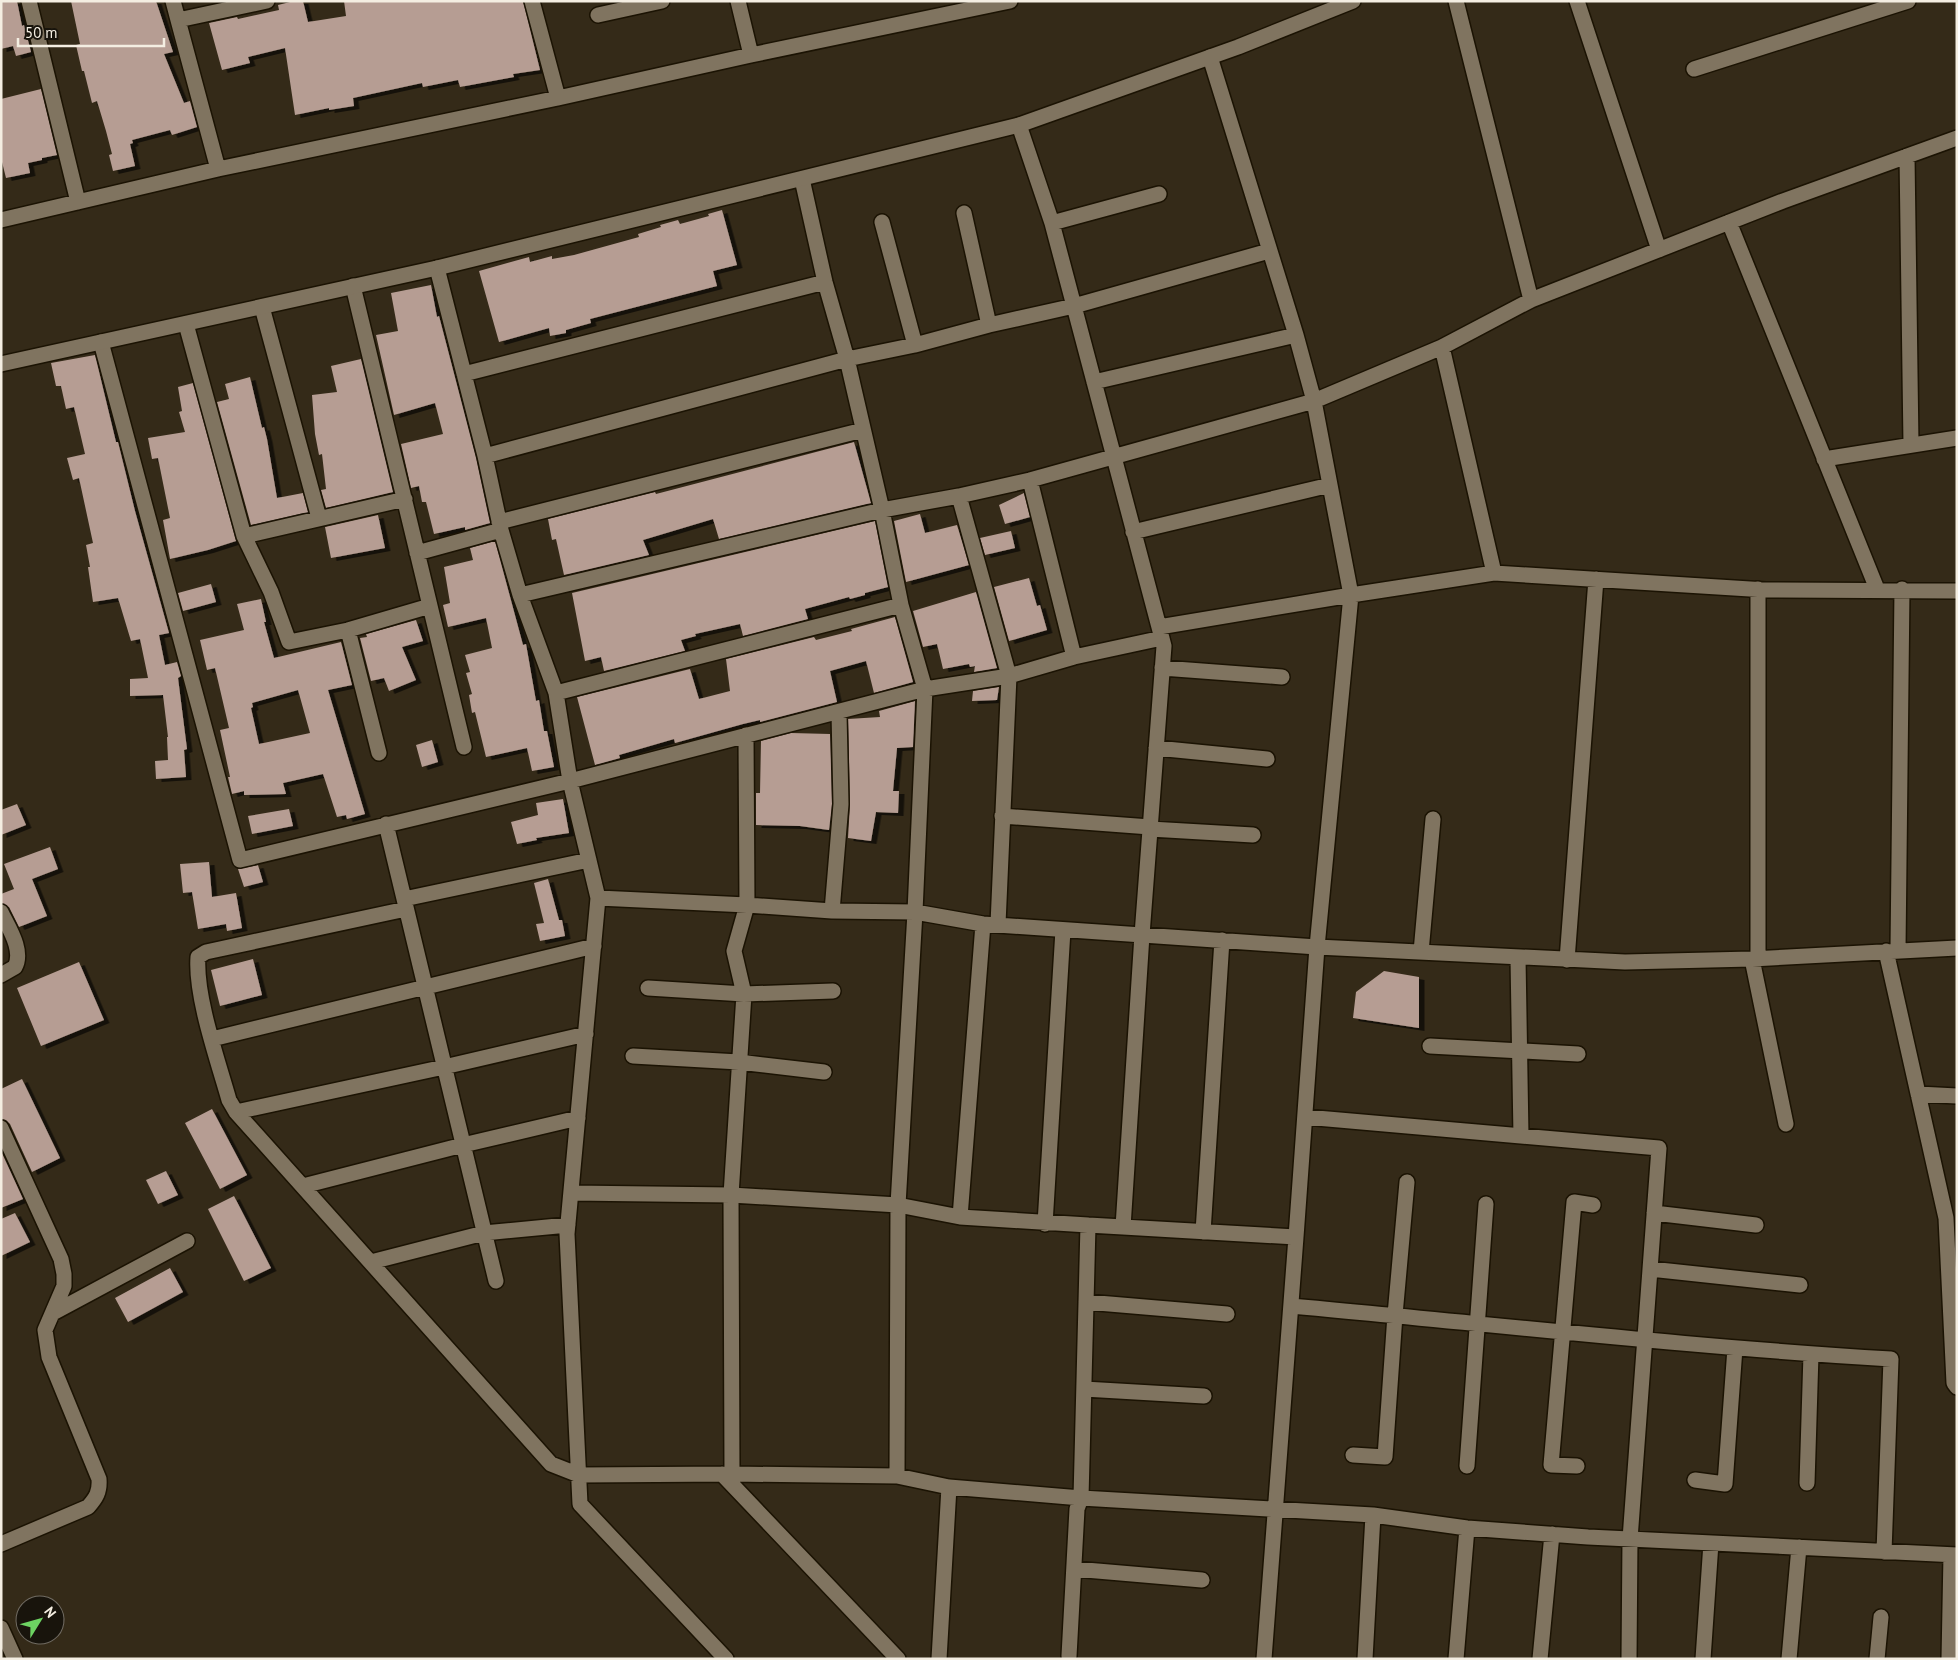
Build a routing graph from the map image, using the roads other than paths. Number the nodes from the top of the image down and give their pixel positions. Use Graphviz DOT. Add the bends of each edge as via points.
graph roads {
  1 [pos="29,1"];
  2 [pos="173,1"];
  3 [pos="267,1"];
  4 [pos="532,1"];
  5 [pos="662,1"];
  6 [pos="738,1"];
  7 [pos="1353,1"];
  8 [pos="1456,1"];
  9 [pos="1577,1"];
  10 [pos="1908,1"];
  11 [pos="1001,3"];
  12 [pos="598,15"];
  13 [pos="178,20"];
  14 [pos="751,54"];
  15 [pos="1210,57"];
  16 [pos="1694,69"];
  17 [pos="558,98"];
  18 [pos="1020,125"];
  19 [pos="1957,138"];
  20 [pos="1907,156"];
  21 [pos="218,169"];
  22 [pos="802,179"];
  23 [pos="1159,194"];
  24 [pos="78,202"];
  25 [pos="964,213"];
  26 [pos="1,220"];
  27 [pos="882,222"];
  28 [pos="1729,222"];
  29 [pos="1052,223"];
  30 [pos="1658,250"];
  31 [pos="1269,251"];
  32 [pos="437,268"];
  33 [pos="825,282"];
  34 [pos="353,286"];
  35 [pos="1531,300"];
  36 [pos="1074,306"];
  37 [pos="262,307"];
  38 [pos="186,324"];
  39 [pos="989,325"];
  40 [pos="1296,335"];
  41 [pos="102,342"];
  42 [pos="915,345"];
  43 [pos="1442,347"];
  44 [pos="847,359"];
  45 [pos="1,364"];
  46 [pos="464,374"];
  47 [pos="1094,382"];
  48 [pos="1314,401"];
  49 [pos="862,430"];
  50 [pos="1957,438"];
  51 [pos="1911,445"];
  52 [pos="485,456"];
  53 [pos="1113,458"];
  54 [pos="1824,459"];
  55 [pos="1030,480"];
  56 [pos="1330,486"];
  57 [pos="959,496"];
  58 [pos="405,499"];
  59 [pos="882,510"];
  60 [pos="319,518"];
  61 [pos="500,526"];
  62 [pos="1134,532"];
  63 [pos="244,536"];
  64 [pos="416,552"];
  65 [pos="1494,573"];
  66 [pos="1596,579"];
  67 [pos="1877,589"];
  68 [pos="1902,589"];
  69 [pos="1758,590"];
  70 [pos="1957,590"];
  71 [pos="520,595"];
  72 [pos="1351,595"];
  73 [pos="901,605"];
  74 [pos="430,606"];
  75 [pos="348,630"];
  76 [pos="1161,633"];
  77 [pos="1074,658"];
  78 [pos="1162,668"];
  79 [pos="1009,676"];
  80 [pos="1282,677"];
  81 [pos="925,689"];
  82 [pos="556,693"];
  83 [pos="839,713"];
  84 [pos="746,736"];
  85 [pos="464,747"];
  86 [pos="1156,748"];
  87 [pos="379,753"];
  88 [pos="1267,759"];
  89 [pos="570,781"];
  90 [pos="1002,816"];
  91 [pos="1433,819"];
  92 [pos="386,824"];
  93 [pos="1150,828"];
  94 [pos="1253,835"];
  95 [pos="589,860"];
  96 [pos="598,898"];
  97 [pos="405,904"];
  98 [pos="747,905"];
  99 [pos="832,911"];
  100 [pos="1,912"];
  101 [pos="915,912"];
  102 [pos="990,924"];
  103 [pos="1063,930"];
  104 [pos="1142,935"];
  105 [pos="1222,940"];
  106 [pos="594,946"];
  107 [pos="1317,947"];
  108 [pos="1957,948"];
  109 [pos="1892,951"];
  110 [pos="1422,952"];
  111 [pos="1518,958"];
  112 [pos="1755,958"];
  113 [pos="1566,960"];
  114 [pos="1,975"];
  115 [pos="426,987"];
  116 [pos="648,988"];
  117 [pos="833,991"];
  118 [pos="744,994"];
  119 [pos="586,1034"];
  120 [pos="212,1039"];
  121 [pos="1430,1046"];
  122 [pos="1520,1052"];
  123 [pos="1578,1054"];
  124 [pos="633,1056"];
  125 [pos="739,1062"];
  126 [pos="444,1067"];
  127 [pos="824,1072"];
  128 [pos="1918,1094"];
  129 [pos="1957,1096"];
  130 [pos="236,1112"];
  131 [pos="1305,1117"];
  132 [pos="578,1118"];
  133 [pos="1786,1124"];
  134 [pos="1,1128"];
  135 [pos="1521,1136"];
  136 [pos="463,1145"];
  137 [pos="1407,1182"];
  138 [pos="303,1186"];
  139 [pos="571,1193"];
  140 [pos="731,1195"];
  141 [pos="1486,1204"];
  142 [pos="898,1205"];
  143 [pos="1593,1205"];
  144 [pos="1654,1213"];
  145 [pos="960,1217"];
  146 [pos="1045,1224"];
  147 [pos="568,1225"];
  148 [pos="1088,1225"];
  149 [pos="1756,1225"];
  150 [pos="1123,1227"];
  151 [pos="1203,1232"];
  152 [pos="484,1233"];
  153 [pos="1296,1237"];
  154 [pos="186,1241"];
  155 [pos="371,1262"];
  156 [pos="1650,1269"];
  157 [pos="496,1281"];
  158 [pos="1800,1285"];
  159 [pos="1086,1302"];
  160 [pos="1291,1306"];
  161 [pos="52,1313"];
  162 [pos="1227,1314"];
  163 [pos="1395,1315"];
  164 [pos="1478,1324"];
  165 [pos="1563,1332"];
  166 [pos="1645,1340"];
  167 [pos="1734,1348"];
  168 [pos="1811,1354"];
  169 [pos="1957,1387"];
  170 [pos="1084,1389"];
  171 [pos="1204,1396"];
  172 [pos="1353,1455"];
  173 [pos="1467,1466"];
  174 [pos="1577,1466"];
  175 [pos="727,1474"];
  176 [pos="579,1475"];
  177 [pos="897,1476"];
  178 [pos="1695,1480"];
  179 [pos="1807,1483"];
  180 [pos="949,1487"];
  181 [pos="1080,1498"];
  182 [pos="1276,1510"];
  183 [pos="1372,1515"];
  184 [pos="1467,1528"];
  185 [pos="1552,1534"];
  186 [pos="1630,1539"];
  187 [pos="1711,1543"];
  188 [pos="1,1544"];
  189 [pos="1799,1547"];
  190 [pos="1884,1552"];
  191 [pos="1954,1555"];
  192 [pos="1074,1569"];
  193 [pos="1202,1580"];
  194 [pos="1881,1617"];
  195 [pos="1,1628"];
  196 [pos="1069,1656"];
  197 [pos="15,1659"];
  198 [pos="726,1659"];
  199 [pos="898,1659"];
  200 [pos="939,1659"];
  201 [pos="1264,1659"];
  202 [pos="1365,1659"];
  203 [pos="1456,1659"];
  204 [pos="1540,1659"];
  205 [pos="1629,1659"];
  206 [pos="1703,1659"];
  207 [pos="1790,1659"];
  208 [pos="1877,1659"];
  209 [pos="1949,1659"];
  1 -- 24 [label="street"];
  2 -- 13 [label="street"];
  3 -- 13 [label="street"];
  4 -- 17 [label="street"];
  5 -- 12 [label="street"];
  6 -- 14 [label="street"];
  7 -- 15 [label="street"];
  8 -- 35 [label="street"];
  9 -- 30 [label="street"];
  10 -- 16 [label="street"];
  11 -- 14 [label="street"];
  13 -- 21 [label="street"];
  14 -- 17 [label="street"];
  15 -- 18 [label="street"];
  15 -- 31 [label="street"];
  17 -- 21 [label="street"];
  18 -- 22 [label="street"];
  18 -- 29 [label="street"];
  19 -- 20 [label="street"];
  20 -- 28 [label="street"];
  20 -- 51 [label="street"];
  21 -- 24 [label="street"];
  22 -- 32 [label="street"];
  22 -- 33 [label="street"];
  23 -- 29 [label="street"];
  24 -- 26 [label="street"];
  25 -- 39 [label="street"];
  27 -- 42 [label="street"];
  28 -- 30 [label="street"];
  28 -- 54 [label="street"];
  29 -- 36 [label="street"];
  30 -- 35 [label="street"];
  31 -- 36 [label="street"];
  31 -- 40 [label="street"];
  32 -- 34 [label="street"];
  32 -- 46 [label="street"];
  33 -- 44 [label="street"];
  33 -- 46 [label="street"];
  34 -- 37 [label="street"];
  34 -- 58 [label="street"];
  35 -- 43 [label="street"];
  36 -- 39 [label="street"];
  36 -- 47 [label="street"];
  37 -- 38 [label="street"];
  37 -- 60 [label="street"];
  38 -- 41 [label="street"];
  38 -- 63 [label="street"];
  39 -- 42 [label="street"];
  40 -- 47 [label="street"];
  40 -- 48 [label="street"];
  41 -- 45 [label="street"];
  41 -- 92 [label="street" via="240,860"];
  42 -- 44 [label="street"];
  43 -- 48 [label="street"];
  43 -- 65 [label="street"];
  44 -- 49 [label="street"];
  44 -- 52 [label="street"];
  46 -- 52 [label="street"];
  47 -- 53 [label="street"];
  48 -- 53 [label="street"];
  48 -- 56 [label="street"];
  49 -- 59 [label="street"];
  49 -- 61 [label="street"];
  50 -- 51 [label="street"];
  51 -- 54 [label="street"];
  52 -- 61 [label="street"];
  53 -- 55 [label="street"];
  53 -- 62 [label="street"];
  54 -- 67 [label="street"];
  55 -- 57 [label="street"];
  55 -- 77 [label="street"];
  56 -- 62 [label="street"];
  56 -- 72 [label="street"];
  57 -- 59 [label="street"];
  57 -- 79 [label="street"];
  58 -- 60 [label="street"];
  58 -- 64 [label="street"];
  59 -- 71 [label="street"];
  59 -- 73 [label="street"];
  60 -- 63 [label="street"];
  61 -- 64 [label="street"];
  61 -- 71 [label="street"];
  62 -- 76 [label="street"];
  63 -- 75 [label="street" via="271,592 288,642"];
  64 -- 74 [label="street"];
  65 -- 66 [label="street"];
  65 -- 72 [label="street"];
  66 -- 69 [label="street"];
  66 -- 113 [label="street"];
  67 -- 68 [label="street"];
  67 -- 69 [label="street"];
  68 -- 70 [label="street"];
  68 -- 109 [label="street"];
  69 -- 112 [label="street"];
  71 -- 82 [label="street"];
  72 -- 76 [label="street"];
  72 -- 107 [label="street"];
  73 -- 81 [label="street"];
  73 -- 82 [label="street"];
  74 -- 75 [label="street"];
  74 -- 85 [label="street"];
  75 -- 87 [label="street"];
  76 -- 77 [label="street"];
  76 -- 78 [label="street" via="1164,646"];
  77 -- 79 [label="street"];
  78 -- 80 [label="street"];
  78 -- 86 [label="street"];
  79 -- 81 [label="street"];
  79 -- 90 [label="street"];
  81 -- 83 [label="street"];
  81 -- 101 [label="street"];
  82 -- 89 [label="street"];
  83 -- 84 [label="street"];
  83 -- 99 [label="street" via="841,804"];
  84 -- 89 [label="street"];
  84 -- 98 [label="street"];
  86 -- 88 [label="street"];
  86 -- 93 [label="street"];
  89 -- 92 [label="street"];
  89 -- 95 [label="street"];
  90 -- 93 [label="street"];
  90 -- 102 [label="street"];
  91 -- 110 [label="street"];
  92 -- 97 [label="street"];
  93 -- 94 [label="street"];
  93 -- 104 [label="street"];
  95 -- 96 [label="street"];
  95 -- 97 [label="street"];
  96 -- 98 [label="street"];
  96 -- 106 [label="street"];
  97 -- 115 [label="street"];
  97 -- 120 [label="street" via="206,952 198,957 197,969"];
  98 -- 99 [label="street"];
  98 -- 118 [label="street" via="734,951"];
  99 -- 101 [label="street"];
  100 -- 114 [label="street" via="18,957 15,967"];
  101 -- 102 [label="street"];
  101 -- 142 [label="street"];
  102 -- 103 [label="street"];
  102 -- 145 [label="street"];
  103 -- 104 [label="street"];
  103 -- 146 [label="street"];
  104 -- 105 [label="street"];
  104 -- 150 [label="street"];
  105 -- 107 [label="street"];
  105 -- 151 [label="street"];
  106 -- 115 [label="street"];
  106 -- 119 [label="street"];
  107 -- 110 [label="street"];
  107 -- 131 [label="street"];
  108 -- 109 [label="street"];
  109 -- 112 [label="street"];
  109 -- 128 [label="street"];
  110 -- 111 [label="street"];
  111 -- 113 [label="street"];
  111 -- 122 [label="street"];
  112 -- 113 [label="street" via="1625,962"];
  112 -- 133 [label="street"];
  115 -- 120 [label="street"];
  115 -- 126 [label="street"];
  116 -- 118 [label="street"];
  117 -- 118 [label="street"];
  118 -- 125 [label="street"];
  119 -- 126 [label="street"];
  119 -- 132 [label="street"];
  120 -- 130 [label="street" via="229,1100"];
  121 -- 122 [label="street"];
  122 -- 123 [label="street"];
  122 -- 135 [label="street"];
  124 -- 125 [label="street"];
  125 -- 127 [label="street"];
  125 -- 140 [label="street"];
  126 -- 130 [label="street"];
  126 -- 136 [label="street"];
  128 -- 129 [label="street"];
  128 -- 169 [label="street" via="1946,1218 1954,1383"];
  130 -- 138 [label="street"];
  131 -- 135 [label="street"];
  131 -- 153 [label="street"];
  132 -- 136 [label="street"];
  132 -- 139 [label="street"];
  134 -- 161 [label="street" via="60,1259 64,1286"];
  135 -- 144 [label="street" via="1659,1148"];
  136 -- 138 [label="street"];
  136 -- 152 [label="street"];
  137 -- 163 [label="street"];
  138 -- 155 [label="street"];
  139 -- 140 [label="street"];
  139 -- 147 [label="street"];
  140 -- 142 [label="street"];
  140 -- 175 [label="street"];
  141 -- 164 [label="street"];
  142 -- 145 [label="street"];
  142 -- 177 [label="street"];
  143 -- 165 [label="street" via="1574,1202"];
  144 -- 149 [label="street"];
  144 -- 156 [label="street"];
  145 -- 146 [label="street"];
  146 -- 148 [label="street"];
  147 -- 152 [label="street"];
  147 -- 176 [label="street"];
  148 -- 150 [label="street"];
  148 -- 159 [label="street"];
  150 -- 151 [label="street"];
  151 -- 153 [label="street"];
  152 -- 155 [label="street"];
  152 -- 157 [label="street"];
  153 -- 160 [label="street"];
  154 -- 161 [label="street"];
  155 -- 176 [label="street" via="551,1464"];
  156 -- 158 [label="street"];
  156 -- 166 [label="street"];
  159 -- 162 [label="street"];
  159 -- 170 [label="street"];
  160 -- 163 [label="street"];
  160 -- 182 [label="street"];
  161 -- 188 [label="street" via="46,1330 49,1358 100,1488 97,1497 82,1510"];
  163 -- 164 [label="street"];
  163 -- 172 [label="street" via="1386,1457"];
  164 -- 165 [label="street"];
  164 -- 173 [label="street"];
  165 -- 166 [label="street"];
  165 -- 174 [label="street" via="1551,1465"];
  166 -- 167 [label="street"];
  166 -- 186 [label="street"];
  167 -- 168 [label="street"];
  167 -- 178 [label="street" via="1725,1484"];
  168 -- 179 [label="street"];
  168 -- 190 [label="street" via="1891,1359"];
  170 -- 171 [label="street"];
  170 -- 181 [label="street"];
  175 -- 176 [label="street"];
  175 -- 177 [label="street"];
  175 -- 199 [label="street"];
  176 -- 198 [label="street" via="580,1504"];
  177 -- 180 [label="street"];
  180 -- 181 [label="street"];
  180 -- 200 [label="street"];
  181 -- 182 [label="street"];
  181 -- 192 [label="street"];
  182 -- 183 [label="street"];
  182 -- 201 [label="street"];
  183 -- 184 [label="street"];
  183 -- 202 [label="street"];
  184 -- 185 [label="street"];
  184 -- 203 [label="street"];
  185 -- 186 [label="street"];
  185 -- 204 [label="street"];
  186 -- 187 [label="street"];
  186 -- 205 [label="street"];
  187 -- 189 [label="street"];
  187 -- 206 [label="street"];
  189 -- 190 [label="street"];
  189 -- 207 [label="street"];
  190 -- 191 [label="street"];
  191 -- 209 [label="street"];
  192 -- 193 [label="street"];
  192 -- 196 [label="street"];
  194 -- 208 [label="street"];
  195 -- 197 [label="street"];
}
